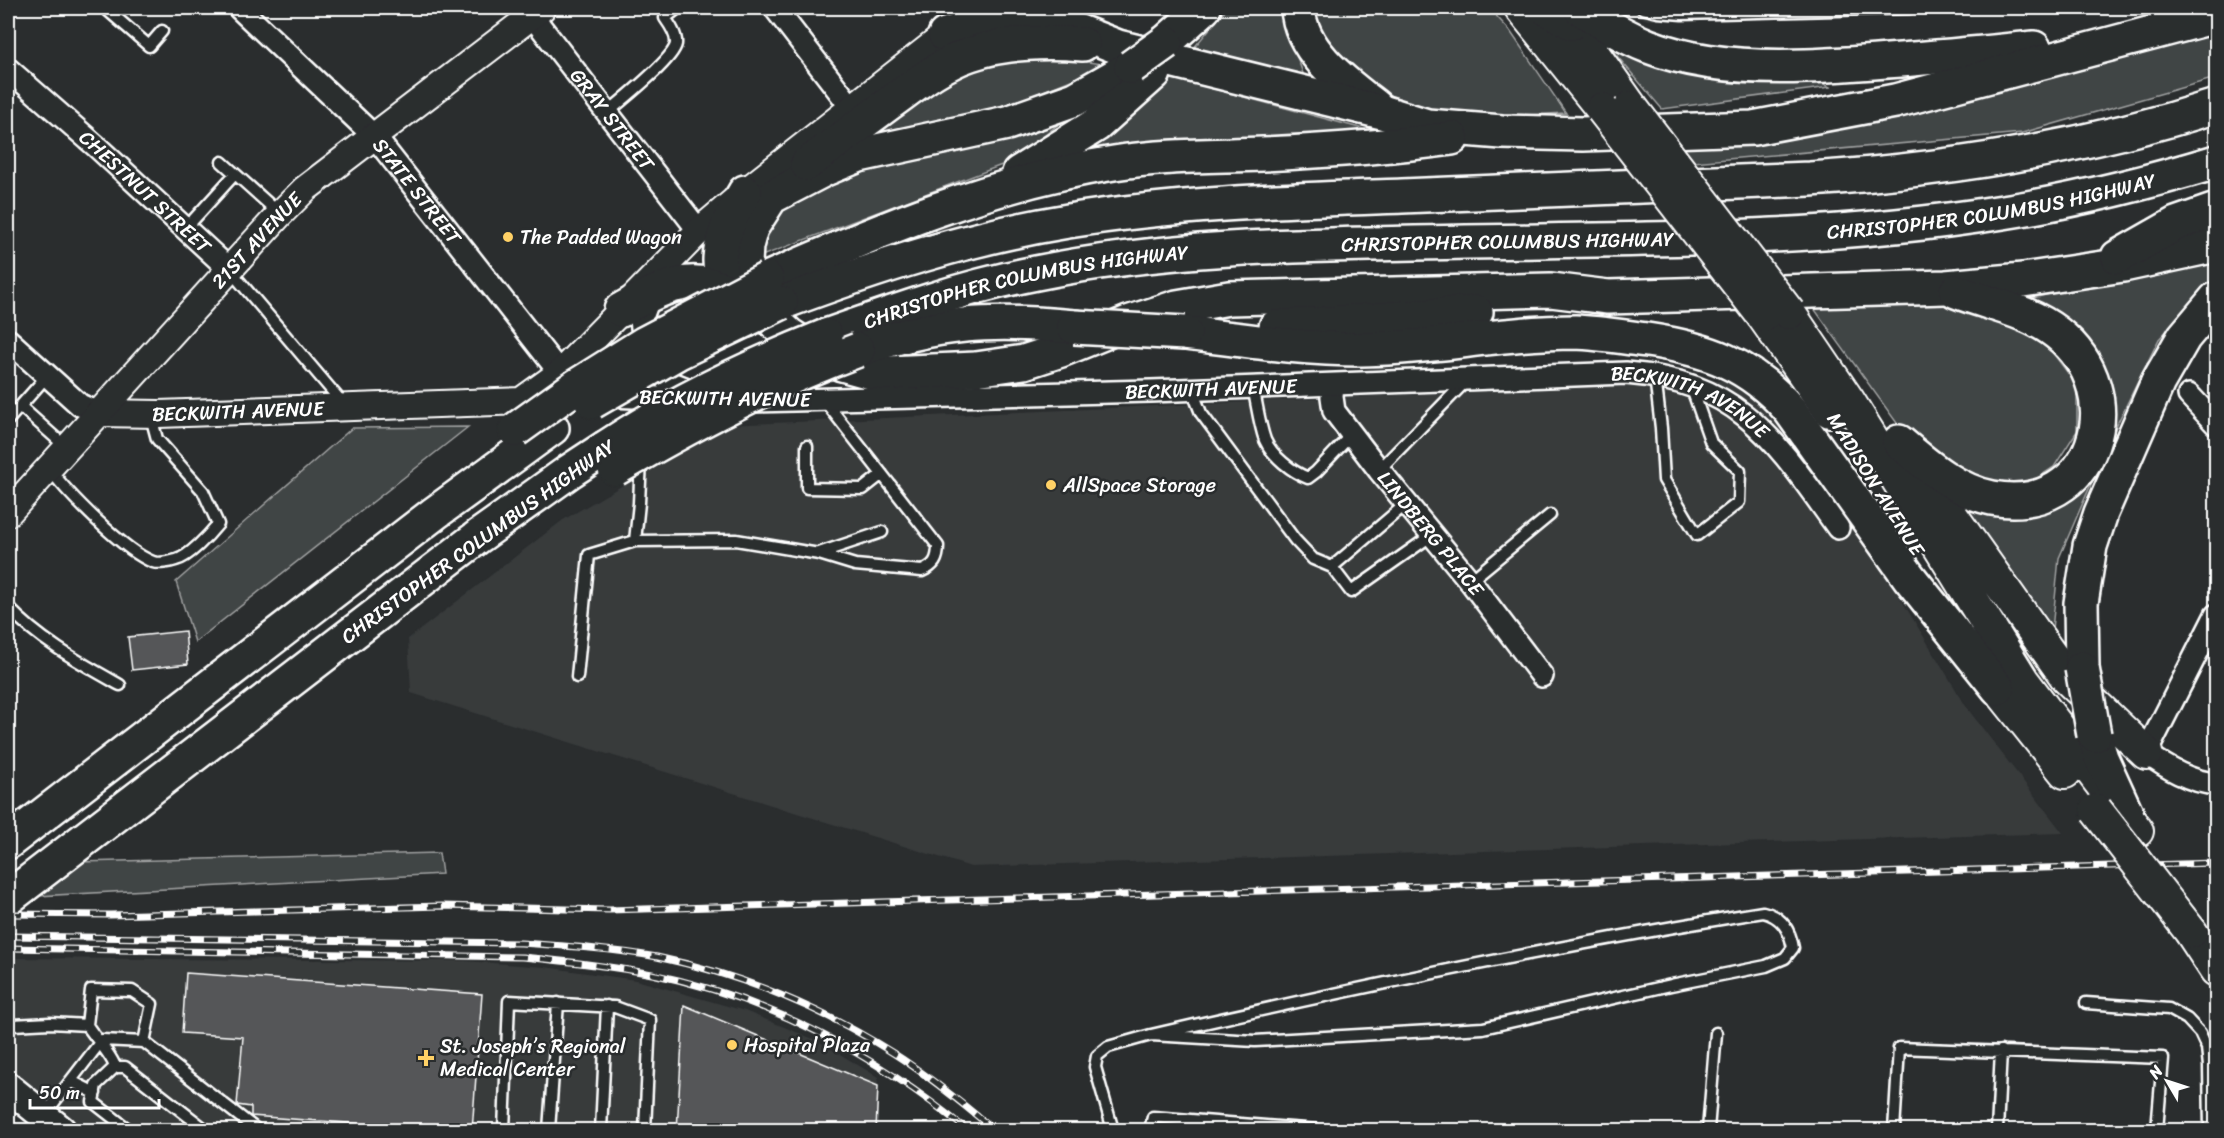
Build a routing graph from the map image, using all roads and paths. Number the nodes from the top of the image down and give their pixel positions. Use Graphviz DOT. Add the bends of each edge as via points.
graph roads {
  1 [pos="106,8"];
  2 [pos="239,8"];
  3 [pos="678,8"];
  4 [pos="775,8"];
  5 [pos="981,8"];
  6 [pos="1039,8"];
  7 [pos="1204,8"];
  8 [pos="1210,8"];
  9 [pos="1298,8"];
  10 [pos="1521,8"];
  11 [pos="1642,8"];
  12 [pos="1909,8"];
  13 [pos="533,10"];
  14 [pos="1565,11"];
  15 [pos="2217,16"];
  16 [pos="1067,27"];
  17 [pos="162,30"];
  18 [pos="945,35"];
  19 [pos="2132,39"];
  20 [pos="1172,44"];
  21 [pos="1134,62"];
  22 [pos="8,69"];
  23 [pos="2217,106"];
  24 [pos="852,108"];
  25 [pos="1617,108"];
  26 [pos="1382,112"];
  27 [pos="607,113"];
  28 [pos="1502,132"];
  29 [pos="375,137"];
  30 [pos="222,162"];
  31 [pos="2217,162"];
  32 [pos="235,174"];
  33 [pos="758,194"];
  34 [pos="970,197"];
  35 [pos="2217,210"];
  36 [pos="280,214"];
  37 [pos="185,229"];
  38 [pos="699,231"];
  39 [pos="2217,245"];
  40 [pos="229,269"];
  41 [pos="2095,269"];
  42 [pos="1946,287"];
  43 [pos="727,291"];
  44 [pos="774,291"];
  45 [pos="651,293"];
  46 [pos="1608,297"];
  47 [pos="2211,307"];
  48 [pos="621,310"];
  49 [pos="1776,314"];
  50 [pos="1185,333"];
  51 [pos="8,340"];
  52 [pos="561,373"];
  53 [pos="889,373"];
  54 [pos="47,376"];
  55 [pos="1655,376"];
  56 [pos="1468,379"];
  57 [pos="1333,385"];
  58 [pos="1691,385"];
  59 [pos="1253,387"];
  60 [pos="1192,390"];
  61 [pos="574,394"];
  62 [pos="2189,395"];
  63 [pos="655,397"];
  64 [pos="824,399"];
  65 [pos="715,400"];
  66 [pos="20,406"];
  67 [pos="345,406"];
  68 [pos="98,413"];
  69 [pos="150,413"];
  70 [pos="518,415"];
  71 [pos="8,420"];
  72 [pos="2217,424"];
  73 [pos="1352,434"];
  74 [pos="1899,442"];
  75 [pos="807,446"];
  76 [pos="67,448"];
  77 [pos="610,458"];
  78 [pos="49,467"];
  79 [pos="1379,470"];
  80 [pos="882,474"];
  81 [pos="14,502"];
  82 [pos="1406,504"];
  83 [pos="435,513"];
  84 [pos="1550,515"];
  85 [pos="1838,528"];
  86 [pos="882,532"];
  87 [pos="1432,535"];
  88 [pos="635,541"];
  89 [pos="819,554"];
  90 [pos="1332,567"];
  91 [pos="1470,580"];
  92 [pos="8,607"];
  93 [pos="2217,615"];
  94 [pos="1542,676"];
  95 [pos="577,677"];
  96 [pos="120,685"];
  97 [pos="1998,688"];
  98 [pos="2146,753"];
  99 [pos="2217,783"];
  100 [pos="2120,819"];
  101 [pos="8,842"];
  102 [pos="8,898"];
  103 [pos="2207,930"];
  104 [pos="2217,970"];
  105 [pos="2086,1003"];
  106 [pos="558,1004"];
  107 [pos="608,1006"];
  108 [pos="14,1025"];
  109 [pos="87,1025"];
  110 [pos="1716,1033"];
  111 [pos="1151,1035"];
  112 [pos="144,1042"];
  113 [pos="99,1044"];
  114 [pos="2001,1051"];
  115 [pos="120,1067"];
  116 [pos="71,1081"];
  117 [pos="8,1087"];
  118 [pos="95,1093"];
  119 [pos="52,1123"];
  120 [pos="129,1131"];
  121 [pos="206,1131"];
  122 [pos="256,1131"];
  123 [pos="504,1131"];
  124 [pos="549,1131"];
  125 [pos="601,1131"];
  126 [pos="645,1131"];
  127 [pos="1113,1131"];
  128 [pos="1150,1131"];
  129 [pos="1318,1131"];
  130 [pos="1708,1131"];
  131 [pos="1894,1131"];
  132 [pos="1996,1131"];
  133 [pos="2157,1131"];
  134 [pos="2210,1131"];
  1 -- 17 [label="lane" via="149,46"];
  2 -- 29 [label="street, STATE STREET"];
  3 -- 27 [label="lane" via="665,18 676,45 650,76"];
  4 -- 24 [label="street"];
  5 -- 18 [label="street"];
  6 -- 16 [label="highway"];
  7 -- 20 [label="highway"];
  8 -- 20 [label="highway"];
  9 -- 26 [label="highway" via="1303,29 1318,54"];
  10 -- 25 [label="main road, MADISON AVENUE"];
  11 -- 12 [label="lane" via="1682,14"];
  13 -- 27 [label="street, GRAY STREET"];
  13 -- 29 [label="street, 21ST AVENUE"];
  14 -- 19 [label="highway" via="1650,47 1750,66 1838,66"];
  14 -- 25 [label="main road, MADISON AVENUE"];
  15 -- 19 [label="highway"];
  16 -- 18 [label="highway" via="1002,18"];
  16 -- 21 [label="highway"];
  18 -- 24 [label="street"];
  19 -- 28 [label="highway" via="1895,101 1753,128 1583,134"];
  20 -- 21 [label="highway, bridge"];
  21 -- 26 [label="highway"];
  21 -- 33 [label="highway" via="1075,99 1007,123 860,155"];
  21 -- 33 [label="highway" via="1075,43 1025,44 988,49 961,58 932,73 803,167"];
  21 -- 34 [label="highway" via="1096,125 1045,158"];
  22 -- 37 [label="street, CHESTNUT STREET"];
  23 -- 44 [label="highway" via="2068,145 1874,175 1284,201 1114,214 947,247"];
  24 -- 33 [label="street"];
  25 -- 49 [label="main road, MADISON AVENUE, bridge"];
  26 -- 28 [label="highway" via="1427,126"];
  27 -- 38 [label="street, GRAY STREET"];
  28 -- 34 [label="highway" via="1391,146 1116,162"];
  29 -- 36 [label="street, 21ST AVENUE" via="305,189"];
  29 -- 52 [label="street, STATE STREET"];
  30 -- 32 [label="lane"];
  31 -- 77 [label="highway, CHRISTOPHER COLUMBUS HIGHWAY, bridge" via="2065,201 1880,227 1661,238 1275,247 1172,254 1038,272 918,303 752,367 657,415"];
  32 -- 36 [label="lane"];
  32 -- 37 [label="lane"];
  33 -- 38 [label="street"];
  33 -- 43 [label="highway" via="735,209 721,245 719,270"];
  33 -- 53 [label="highway" via="745,262 747,278 764,312 789,335 827,358 855,368"];
  34 -- 44 [label="highway" via="870,234"];
  35 -- 41 [label="highway" via="2176,224"];
  36 -- 40 [label="street, 21ST AVENUE"];
  37 -- 40 [label="street, CHESTNUT STREET"];
  38 -- 48 [label="street"];
  39 -- 41 [label="highway"];
  40 -- 67 [label="lane, CHESTNUT STREET"];
  40 -- 68 [label="street, 21ST AVENUE"];
  41 -- 42 [label="highway"];
  42 -- 46 [label="highway"];
  42 -- 74 [label="highway" via="2030,317 2058,333 2086,368 2097,398 2094,441 2081,465 2061,486 2036,498 2008,500 1971,492 1933,470"];
  43 -- 45 [label="highway" via="693,282"];
  43 -- 53 [label="highway" via="740,313 772,345 796,362 816,372 849,377"];
  44 -- 70 [label="highway, bridge" via="645,343 578,385"];
  44 -- 83 [label="highway, bridge" via="552,428"];
  45 -- 48 [label="highway"];
  45 -- 65 [label="street" via="641,320 646,357 668,381"];
  46 -- 50 [label="highway" via="1553,306"];
  46 -- 53 [label="highway" via="1551,290 1229,298 1177,307 1024,362 976,369"];
  47 -- 100 [label="highway, bridge" via="2180,343 2158,382 2090,546 2081,603 2082,668 2094,735"];
  48 -- 52 [label="street"];
  49 -- 74 [label="main road"];
  49 -- 97 [label="main road, MADISON AVENUE"];
  49 -- 100 [label="main road, MADISON AVENUE" via="1848,400 2023,681"];
  50 -- 77 [label="highway, bridge" via="1011,321 952,325 899,336 774,384"];
  50 -- 97 [label="highway" via="1363,349 1576,332 1673,344 1734,363 1753,374 1790,410 1908,576"];
  51 -- 54 [label="street"];
  52 -- 61 [label="street, STATE STREET"];
  52 -- 70 [label="street"];
  54 -- 66 [label="lane"];
  54 -- 68 [label="street" via="80,405"];
  55 -- 56 [label="street, BECKWITH AVENUE"];
  55 -- 58 [label="street, BECKWITH AVENUE"];
  55 -- 58 [label="lane" via="1664,480 1697,535 1739,502 1740,471 1711,443"];
  56 -- 57 [label="street, BECKWITH AVENUE"];
  56 -- 79 [label="lane"];
  57 -- 59 [label="street, BECKWITH AVENUE"];
  57 -- 73 [label="street, LINDBERG PLACE" via="1334,411"];
  58 -- 85 [label="street, BECKWITH AVENUE" via="1735,407 1768,434"];
  59 -- 60 [label="street, BECKWITH AVENUE"];
  59 -- 73 [label="lane" via="1266,442 1297,474 1308,478"];
  60 -- 64 [label="street, BECKWITH AVENUE"];
  60 -- 90 [label="lane" via="1201,413 1295,540 1313,559"];
  61 -- 63 [label="street, BECKWITH AVENUE"];
  61 -- 70 [label="street, BECKWITH AVENUE"];
  62 -- 72 [label="street"];
  63 -- 65 [label="street, BECKWITH AVENUE"];
  63 -- 88 [label="lane" via="640,461"];
  64 -- 65 [label="street, BECKWITH AVENUE"];
  64 -- 80 [label="lane"];
  66 -- 71 [label="lane"];
  66 -- 76 [label="lane"];
  67 -- 69 [label="street, BECKWITH AVENUE"];
  67 -- 70 [label="street, BECKWITH AVENUE"];
  68 -- 69 [label="street, BECKWITH AVENUE"];
  68 -- 76 [label="street, 21ST AVENUE"];
  69 -- 78 [label="lane" via="157,439 203,490 218,524 206,539 178,560 154,562 118,540 59,483"];
  70 -- 83 [label="highway"];
  73 -- 79 [label="street, LINDBERG PLACE"];
  74 -- 98 [label="main road" via="2067,678"];
  75 -- 80 [label="lane" via="807,488 863,489"];
  76 -- 78 [label="street, 21ST AVENUE"];
  77 -- 102 [label="highway, CHRISTOPHER COLUMBUS HIGHWAY" via="507,516"];
  78 -- 81 [label="street, 21ST AVENUE"];
  79 -- 82 [label="street, LINDBERG PLACE"];
  80 -- 89 [label="lane" via="938,546 938,558 931,567 922,571 855,565"];
  82 -- 87 [label="street, LINDBERG PLACE"];
  82 -- 90 [label="lane"];
  83 -- 101 [label="highway"];
  84 -- 91 [label="lane"];
  86 -- 89 [label="lane"];
  87 -- 90 [label="lane" via="1351,592"];
  87 -- 91 [label="street, LINDBERG PLACE"];
  88 -- 89 [label="lane" via="736,540"];
  88 -- 95 [label="lane" via="589,555"];
  91 -- 94 [label="street, LINDBERG PLACE"];
  92 -- 96 [label="lane" via="23,624 62,653"];
  93 -- 98 [label="street"];
  97 -- 100 [label="main road, MADISON AVENUE"];
  98 -- 99 [label="street" via="2186,777"];
  100 -- 103 [label="main road, MADISON AVENUE"];
  100 -- 103 [label="main road, MADISON AVENUE, bridge"];
  103 -- 104 [label="main road, MADISON AVENUE"];
  105 -- 134 [label="lane" via="2169,1009 2187,1019 2207,1048"];
  106 -- 107 [label="lane"];
  106 -- 123 [label="lane" via="509,1001"];
  106 -- 124 [label="lane"];
  107 -- 125 [label="lane"];
  107 -- 126 [label="lane" via="650,1020"];
  108 -- 109 [label="lane"];
  109 -- 112 [label="lane" via="91,990 132,991 152,1004"];
  109 -- 113 [label="lane"];
  110 -- 130 [label="lane"];
  111 -- 111 [label="lane" via="1495,961 1763,912 1773,914 1786,926 1793,948 1785,958 1766,966 1483,1028 1255,1041"];
  111 -- 127 [label="lane" via="1108,1047 1097,1056 1095,1067"];
  112 -- 113 [label="lane" via="102,1040"];
  112 -- 122 [label="lane"];
  113 -- 115 [label="lane"];
  113 -- 116 [label="lane"];
  114 -- 131 [label="lane" via="1899,1048"];
  114 -- 132 [label="lane"];
  114 -- 133 [label="lane" via="2163,1058"];
  115 -- 118 [label="lane" via="96,1085"];
  115 -- 121 [label="lane"];
  116 -- 118 [label="lane"];
  116 -- 119 [label="lane"];
  117 -- 119 [label="main road"];
  118 -- 120 [label="lane" via="93,1102"];
  128 -- 129 [label="lane" via="1153,1118"];
}
